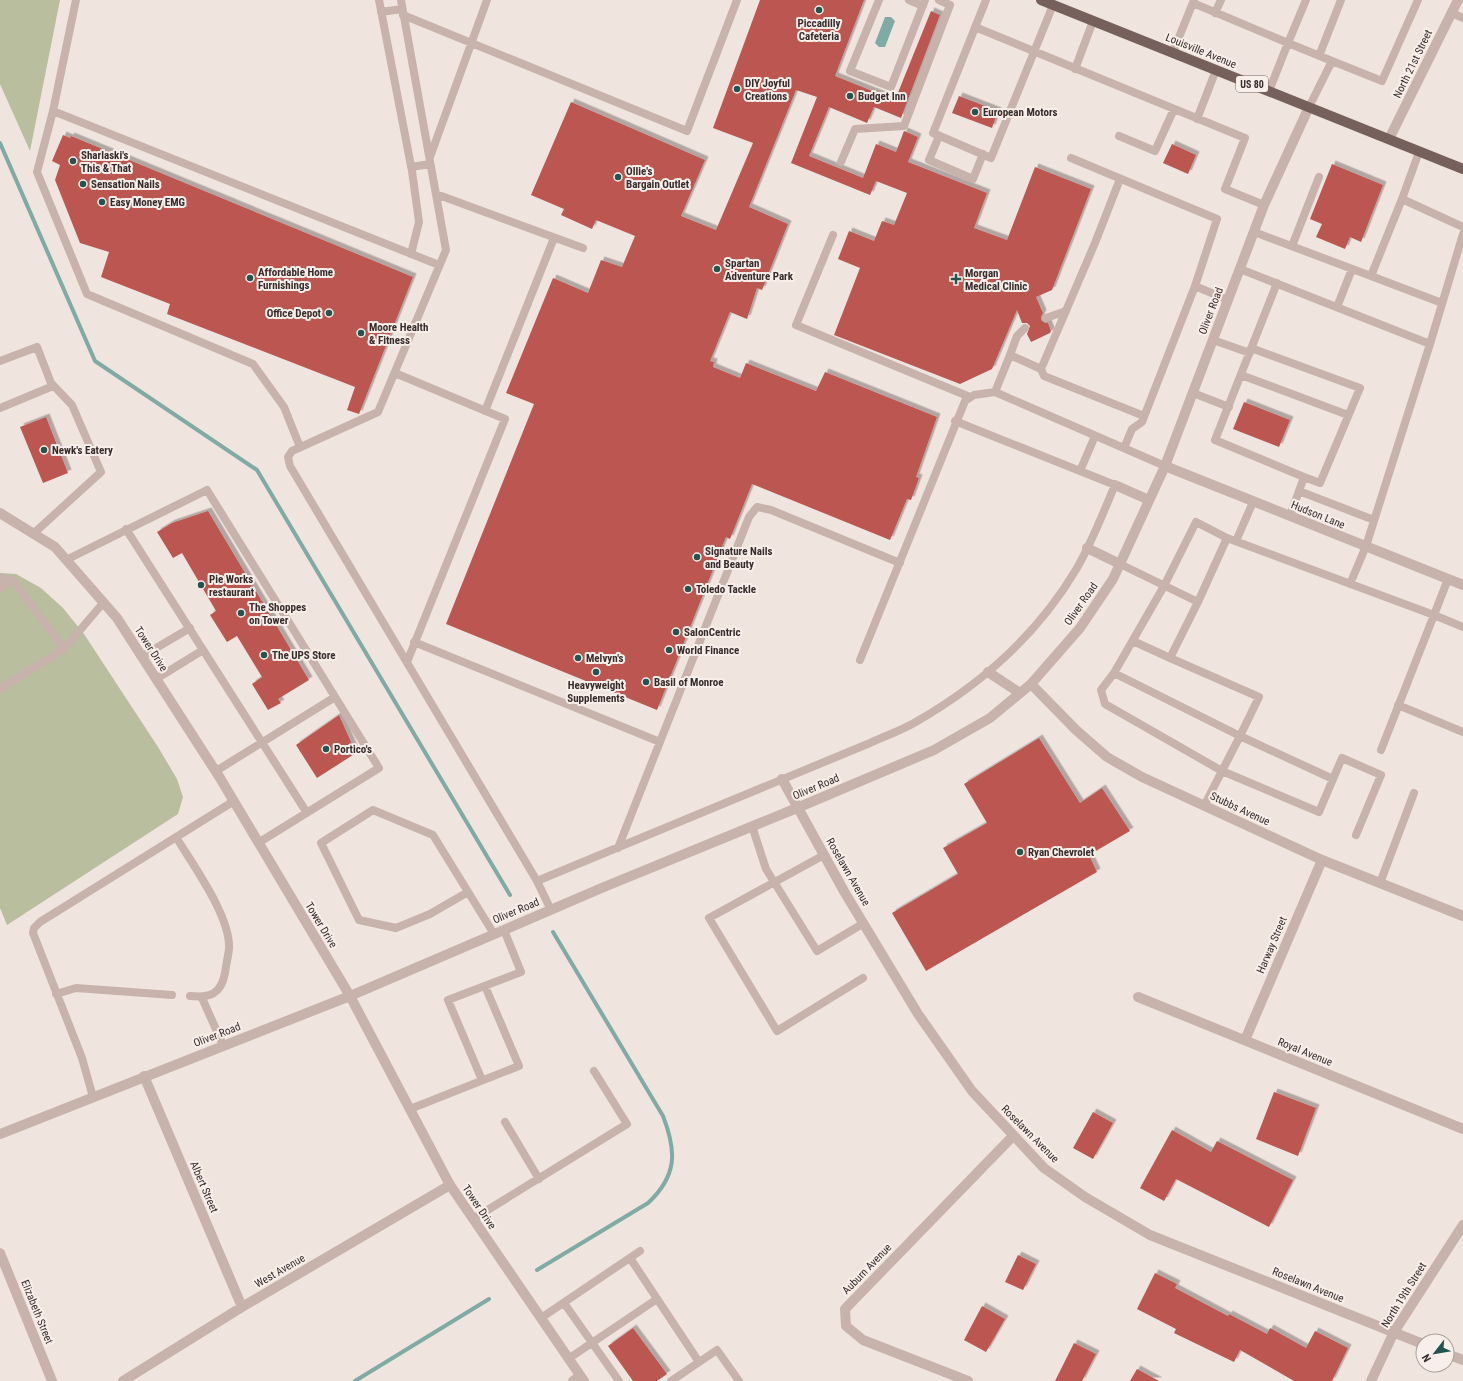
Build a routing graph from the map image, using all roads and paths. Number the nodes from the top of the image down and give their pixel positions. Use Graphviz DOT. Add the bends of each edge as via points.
graph roads {
  1 [pos="76,0"];
  2 [pos="379,0"];
  3 [pos="401,0"];
  4 [pos="487,0"];
  5 [pos="737,0"];
  6 [pos="879,0"];
  7 [pos="909,0"];
  8 [pos="939,0"];
  9 [pos="986,0"];
  10 [pos="1041,0"];
  11 [pos="1221,0"];
  12 [pos="1306,0"];
  13 [pos="1341,0"];
  14 [pos="1418,0"];
  15 [pos="1458,0"];
  16 [pos="1193,2"];
  17 [pos="924,3"];
  18 [pos="1053,5"];
  19 [pos="381,12"];
  20 [pos="403,12"];
  21 [pos="1452,12"];
  22 [pos="1216,13"];
  23 [pos="1463,18"];
  24 [pos="1093,21"];
  25 [pos="975,27"];
  26 [pos="470,42"];
  27 [pos="1288,44"];
  28 [pos="1034,52"];
  29 [pos="1172,52"];
  30 [pos="1319,56"];
  31 [pos="1332,61"];
  32 [pos="1075,69"];
  33 [pos="1216,70"];
  34 [pos="1269,91"];
  35 [pos="1309,107"];
  36 [pos="1174,109"];
  37 [pos="52,111"];
  38 [pos="1197,119"];
  39 [pos="939,136"];
  40 [pos="1119,136"];
  41 [pos="1389,139"];
  42 [pos="1419,152"];
  43 [pos="983,154"];
  44 [pos="1072,158"];
  45 [pos="430,162"];
  46 [pos="841,162"];
  47 [pos="411,167"];
  48 [pos="1463,169"];
  49 [pos="1319,177"];
  50 [pos="1120,179"];
  51 [pos="436,194"];
  52 [pos="1402,199"];
  53 [pos="1264,205"];
  54 [pos="1463,227"];
  55 [pos="1254,232"];
  56 [pos="1463,234"];
  57 [pos="832,235"];
  58 [pos="554,238"];
  59 [pos="1292,246"];
  60 [pos="583,248"];
  61 [pos="411,254"];
  62 [pos="439,265"];
  63 [pos="1240,269"];
  64 [pos="1352,269"];
  65 [pos="1371,276"];
  66 [pos="1277,283"];
  67 [pos="1195,286"];
  68 [pos="1228,300"];
  69 [pos="1442,303"];
  70 [pos="1337,307"];
  71 [pos="1066,311"];
  72 [pos="1046,318"];
  73 [pos="1025,328"];
  74 [pos="1213,340"];
  75 [pos="1430,344"];
  76 [pos="1250,351"];
  77 [pos="1010,356"];
  78 [pos="0,361"];
  79 [pos="1041,369"];
  80 [pos="395,373"];
  81 [pos="1241,375"];
  82 [pos="53,386"];
  83 [pos="995,392"];
  84 [pos="1193,393"];
  85 [pos="970,397"];
  86 [pos="1229,407"];
  87 [pos="0,408"];
  88 [pos="485,411"];
  89 [pos="1144,416"];
  90 [pos="1348,416"];
  91 [pos="955,421"];
  92 [pos="1095,436"];
  93 [pos="300,447"];
  94 [pos="1124,448"];
  95 [pos="1165,466"];
  96 [pos="1080,471"];
  97 [pos="1304,477"];
  98 [pos="1115,485"];
  99 [pos="1299,491"];
  100 [pos="1149,500"];
  101 [pos="1253,502"];
  102 [pos="0,513"];
  103 [pos="1290,516"];
  104 [pos="1374,520"];
  105 [pos="126,529"];
  106 [pos="33,534"];
  107 [pos="1227,538"];
  108 [pos="1236,541"];
  109 [pos="1366,546"];
  110 [pos="1087,548"];
  111 [pos="66,560"];
  112 [pos="900,563"];
  113 [pos="1120,564"];
  114 [pos="0,578"];
  115 [pos="1448,579"];
  116 [pos="13,580"];
  117 [pos="1350,584"];
  118 [pos="1463,585"];
  119 [pos="1164,586"];
  120 [pos="0,588"];
  121 [pos="1198,602"];
  122 [pos="103,603"];
  123 [pos="1434,615"];
  124 [pos="1463,627"];
  125 [pos="190,628"];
  126 [pos="1133,641"];
  127 [pos="414,642"];
  128 [pos="64,649"];
  129 [pos="202,650"];
  130 [pos="141,657"];
  131 [pos="1170,658"];
  132 [pos="860,660"];
  133 [pos="406,662"];
  134 [pos="988,672"];
  135 [pos="1114,673"];
  136 [pos="156,679"];
  137 [pos="1031,684"];
  138 [pos="0,689"];
  139 [pos="1020,693"];
  140 [pos="335,697"];
  141 [pos="1398,705"];
  142 [pos="1463,732"];
  143 [pos="1240,736"];
  144 [pos="262,742"];
  145 [pos="660,742"];
  146 [pos="1381,750"];
  147 [pos="216,771"];
  148 [pos="1222,771"];
  149 [pos="782,779"];
  150 [pos="1333,779"];
  151 [pos="1414,793"];
  152 [pos="234,801"];
  153 [pos="1204,806"];
  154 [pos="798,808"];
  155 [pos="307,813"];
  156 [pos="752,826"];
  157 [pos="1356,835"];
  158 [pos="176,837"];
  159 [pos="258,843"];
  160 [pos="618,848"];
  161 [pos="824,855"];
  162 [pos="1322,860"];
  163 [pos="538,881"];
  164 [pos="774,883"];
  165 [pos="1380,883"];
  166 [pos="468,892"];
  167 [pos="551,910"];
  168 [pos="1463,916"];
  169 [pos="864,923"];
  170 [pos="504,930"];
  171 [pos="494,934"];
  172 [pos="863,978"];
  173 [pos="485,986"];
  174 [pos="56,994"];
  175 [pos="172,995"];
  176 [pos="190,996"];
  177 [pos="350,996"];
  178 [pos="1138,997"];
  179 [pos="202,998"];
  180 [pos="1245,1040"];
  181 [pos="223,1045"];
  182 [pos="594,1071"];
  183 [pos="144,1076"];
  184 [pos="482,1080"];
  185 [pos="93,1097"];
  186 [pos="410,1108"];
  187 [pos="505,1122"];
  188 [pos="1463,1129"];
  189 [pos="0,1134"];
  190 [pos="1013,1136"];
  191 [pos="539,1179"];
  192 [pos="450,1185"];
  193 [pos="474,1219"];
  194 [pos="1463,1225"];
  195 [pos="640,1251"];
  196 [pos="0,1253"];
  197 [pos="630,1258"];
  198 [pos="657,1299"];
  199 [pos="564,1303"];
  200 [pos="242,1307"];
  201 [pos="541,1318"];
  202 [pos="1394,1332"];
  203 [pos="1415,1341"];
  204 [pos="592,1343"];
  205 [pos="568,1359"];
  206 [pos="700,1362"];
  207 [pos="579,1379"];
  208 [pos="52,1381"];
  209 [pos="123,1381"];
  210 [pos="619,1381"];
  211 [pos="671,1381"];
  212 [pos="739,1381"];
  213 [pos="968,1381"];
  214 [pos="1370,1381"];
  1 -- 37 [label="lane"];
  2 -- 19 [label="lane"];
  3 -- 20 [label="lane"];
  4 -- 26 [label="lane"];
  5 -- 26 [label="lane" via="687,131"];
  6 -- 17 [label="lane" via="850,71 891,87"];
  7 -- 17 [label="lane"];
  8 -- 46 [label="lane" via="950,5 904,126 855,129"];
  9 -- 25 [label="lane"];
  10 -- 18 [label="main road, Louisville Avenue / US 80"];
  11 -- 22 [label="lane"];
  12 -- 27 [label="lane"];
  13 -- 30 [label="lane"];
  14 -- 31 [label="lane" via="1382,81"];
  15 -- 21 [label="street, North 21st Street"];
  16 -- 22 [label="lane"];
  16 -- 29 [label="lane"];
  18 -- 24 [label="main road, Louisville Avenue / US 80"];
  18 -- 28 [label="lane"];
  19 -- 20 [label="lane"];
  19 -- 47 [label="lane"];
  20 -- 26 [label="lane"];
  20 -- 45 [label="lane"];
  21 -- 23 [label="lane"];
  21 -- 41 [label="street, North 21st Street"];
  22 -- 27 [label="lane"];
  24 -- 29 [label="main road, Louisville Avenue / US 80"];
  24 -- 32 [label="lane"];
  25 -- 28 [label="lane"];
  25 -- 39 [label="lane" via="933,133"];
  26 -- 45 [label="lane"];
  27 -- 30 [label="lane"];
  27 -- 34 [label="lane"];
  28 -- 32 [label="lane"];
  28 -- 43 [label="lane" via="991,158"];
  29 -- 33 [label="main road, Louisville Avenue / US 80"];
  30 -- 31 [label="lane"];
  31 -- 35 [label="lane"];
  32 -- 36 [label="lane"];
  33 -- 34 [label="main road, Louisville Avenue / US 80"];
  33 -- 38 [label="lane"];
  34 -- 35 [label="main road, Louisville Avenue / US 80"];
  35 -- 41 [label="main road, Louisville Avenue / US 80"];
  35 -- 53 [label="street, Oliver Road"];
  36 -- 38 [label="lane"];
  36 -- 40 [label="lane" via="1155,151"];
  37 -- 61 [label="lane"];
  37 -- 93 [label="lane" via="37,172 87,294 253,364 284,407"];
  38 -- 53 [label="lane" via="1245,138 1225,189"];
  39 -- 43 [label="lane"];
  39 -- 43 [label="lane" via="929,160 973,179"];
  41 -- 42 [label="main road, Louisville Avenue / US 80"];
  42 -- 48 [label="main road, Louisville Avenue / US 80"];
  42 -- 52 [label="lane"];
  44 -- 50 [label="lane"];
  45 -- 47 [label="lane"];
  45 -- 51 [label="lane"];
  47 -- 61 [label="lane" via="419,222"];
  49 -- 59 [label="lane"];
  50 -- 67 [label="lane" via="1217,219"];
  50 -- 71 [label="lane"];
  51 -- 58 [label="lane"];
  51 -- 62 [label="lane" via="446,250"];
  52 -- 54 [label="lane"];
  52 -- 65 [label="lane"];
  53 -- 55 [label="street, Oliver Road"];
  55 -- 59 [label="lane"];
  55 -- 63 [label="street, Oliver Road"];
  56 -- 69 [label="lane"];
  57 -- 85 [label="lane" via="796,325"];
  58 -- 60 [label="lane"];
  58 -- 88 [label="lane"];
  59 -- 64 [label="lane"];
  61 -- 62 [label="lane"];
  62 -- 80 [label="lane"];
  63 -- 66 [label="lane"];
  63 -- 68 [label="street, Oliver Road"];
  64 -- 65 [label="lane"];
  64 -- 70 [label="lane"];
  65 -- 69 [label="lane"];
  66 -- 70 [label="lane"];
  66 -- 76 [label="lane"];
  67 -- 68 [label="lane"];
  67 -- 89 [label="lane"];
  68 -- 74 [label="street, Oliver Road"];
  69 -- 75 [label="lane"];
  70 -- 75 [label="lane"];
  71 -- 72 [label="lane"];
  71 -- 79 [label="lane"];
  73 -- 77 [label="lane" via="1017,336"];
  74 -- 76 [label="lane"];
  74 -- 84 [label="street, Oliver Road"];
  75 -- 104 [label="lane"];
  76 -- 81 [label="lane"];
  76 -- 90 [label="lane" via="1360,388"];
  77 -- 79 [label="lane"];
  77 -- 83 [label="lane"];
  78 -- 82 [label="lane" via="37,347"];
  79 -- 89 [label="lane" via="1044,376"];
  80 -- 88 [label="lane"];
  80 -- 93 [label="lane" via="378,412"];
  81 -- 86 [label="lane"];
  81 -- 90 [label="lane"];
  82 -- 87 [label="lane"];
  82 -- 106 [label="lane" via="72,405 101,472"];
  83 -- 85 [label="lane" via="974,394"];
  83 -- 92 [label="lane"];
  84 -- 86 [label="lane"];
  84 -- 95 [label="street, Oliver Road"];
  85 -- 91 [label="lane" via="964,401"];
  86 -- 97 [label="lane" via="1216,440"];
  88 -- 127 [label="lane" via="505,419"];
  89 -- 94 [label="lane" via="1142,422 1132,429"];
  90 -- 97 [label="lane" via="1320,483"];
  91 -- 96 [label="lane"];
  91 -- 112 [label="lane"];
  92 -- 94 [label="lane"];
  92 -- 96 [label="lane"];
  93 -- 133 [label="lane" via="292,451 288,457 290,466"];
  94 -- 95 [label="lane"];
  95 -- 100 [label="street, Oliver Road"];
  95 -- 101 [label="street, Hudson Lane"];
  96 -- 98 [label="lane"];
  97 -- 99 [label="lane"];
  98 -- 100 [label="street"];
  98 -- 110 [label="lane"];
  99 -- 103 [label="lane"];
  99 -- 104 [label="lane"];
  100 -- 113 [label="street, Oliver Road"];
  101 -- 103 [label="street, Hudson Lane"];
  101 -- 108 [label="lane"];
  102 -- 106 [label="street, Tower Drive"];
  103 -- 109 [label="street, Hudson Lane"];
  104 -- 109 [label="lane"];
  105 -- 111 [label="lane"];
  105 -- 125 [label="lane"];
  105 -- 140 [label="lane" via="206,490"];
  106 -- 111 [label="street, Tower Drive" via="55,547"];
  107 -- 108 [label="lane"];
  107 -- 119 [label="lane" via="1196,522"];
  107 -- 121 [label="lane"];
  108 -- 117 [label="lane"];
  109 -- 115 [label="street, Hudson Lane"];
  109 -- 117 [label="lane"];
  110 -- 113 [label="street"];
  110 -- 134 [label="lane" via="1044,617 1014,650"];
  111 -- 122 [label="street, Tower Drive"];
  112 -- 132 [label="lane"];
  112 -- 145 [label="lane" via="771,510 757,507 749,517"];
  113 -- 119 [label="lane"];
  113 -- 137 [label="street, Oliver Road" via="1113,579 1080,628"];
  114 -- 116 [label="lane"];
  115 -- 118 [label="street, Hudson Lane"];
  115 -- 123 [label="lane"];
  116 -- 120 [label="lane"];
  116 -- 128 [label="lane"];
  117 -- 123 [label="lane"];
  119 -- 121 [label="lane"];
  119 -- 126 [label="lane"];
  121 -- 131 [label="lane"];
  122 -- 128 [label="lane"];
  122 -- 130 [label="street, Tower Drive" via="117,618"];
  123 -- 124 [label="lane"];
  123 -- 141 [label="lane"];
  125 -- 129 [label="lane"];
  125 -- 130 [label="lane"];
  126 -- 131 [label="lane"];
  126 -- 135 [label="lane"];
  127 -- 133 [label="lane"];
  127 -- 145 [label="lane"];
  128 -- 138 [label="lane"];
  129 -- 136 [label="lane"];
  129 -- 144 [label="lane"];
  130 -- 136 [label="street, Tower Drive"];
  131 -- 143 [label="lane" via="1259,696"];
  133 -- 163 [label="lane"];
  134 -- 139 [label="street"];
  134 -- 149 [label="lane" via="952,700 913,724"];
  135 -- 143 [label="lane"];
  135 -- 148 [label="lane" via="1101,690 1105,704"];
  136 -- 147 [label="street, Tower Drive"];
  137 -- 139 [label="street, Oliver Road"];
  137 -- 153 [label="street, Stubbs Avenue" via="1076,730 1107,757 1142,777"];
  139 -- 154 [label="street, Oliver Road" via="990,718 934,750"];
  140 -- 144 [label="lane"];
  140 -- 155 [label="lane" via="379,768"];
  141 -- 142 [label="lane"];
  141 -- 146 [label="lane"];
  143 -- 148 [label="lane"];
  143 -- 150 [label="lane"];
  144 -- 147 [label="lane"];
  144 -- 155 [label="lane"];
  145 -- 160 [label="lane"];
  147 -- 152 [label="street, Tower Drive"];
  148 -- 150 [label="lane" via="1319,812"];
  148 -- 153 [label="lane"];
  149 -- 154 [label="street, Roselawn Avenue"];
  149 -- 160 [label="lane"];
  150 -- 157 [label="lane" via="1342,758 1381,775"];
  151 -- 165 [label="lane"];
  152 -- 158 [label="lane"];
  152 -- 159 [label="street, Tower Drive"];
  153 -- 162 [label="street, Stubbs Avenue"];
  154 -- 156 [label="street, Oliver Road"];
  154 -- 161 [label="street, Roselawn Avenue"];
  155 -- 159 [label="lane"];
  156 -- 164 [label="lane" via="766,869"];
  156 -- 167 [label="street, Oliver Road"];
  158 -- 174 [label="lane" via="34,928 33,933"];
  158 -- 179 [label="lane" via="225,924 229,948 224,978 216,992"];
  159 -- 177 [label="street, Tower Drive"];
  160 -- 163 [label="lane"];
  161 -- 164 [label="lane"];
  161 -- 169 [label="street, Roselawn Avenue"];
  162 -- 165 [label="street, Stubbs Avenue"];
  162 -- 180 [label="street, Harway Street"];
  163 -- 167 [label="lane"];
  164 -- 169 [label="lane" via="817,951"];
  164 -- 172 [label="lane" via="709,918 777,1031"];
  165 -- 168 [label="street, Stubbs Avenue"];
  166 -- 166 [label="lane" via="433,835 373,810 321,843 358,920 396,928 430,914"];
  166 -- 171 [label="lane"];
  167 -- 170 [label="street, Oliver Road"];
  169 -- 190 [label="street, Roselawn Avenue" via="918,1014 972,1091"];
  170 -- 171 [label="street, Oliver Road"];
  170 -- 173 [label="lane" via="521,972"];
  171 -- 177 [label="street, Oliver Road"];
  173 -- 184 [label="lane" via="519,1066"];
  173 -- 184 [label="lane" via="448,1000"];
  174 -- 175 [label="lane" via="76,988"];
  174 -- 185 [label="lane" via="82,1058"];
  176 -- 179 [label="lane"];
  177 -- 181 [label="street, Oliver Road"];
  177 -- 186 [label="street, Tower Drive"];
  178 -- 180 [label="street, Royal Avenue"];
  179 -- 181 [label="lane"];
  180 -- 188 [label="street, Royal Avenue"];
  181 -- 183 [label="street, Oliver Road"];
  182 -- 191 [label="lane" via="627,1124"];
  183 -- 185 [label="street, Oliver Road"];
  183 -- 200 [label="street, Albert Street"];
  184 -- 186 [label="lane"];
  185 -- 189 [label="street, Oliver Road"];
  186 -- 192 [label="street, Tower Drive"];
  187 -- 191 [label="lane"];
  190 -- 202 [label="street, Roselawn Avenue" via="1044,1168 1086,1197 1150,1235"];
  190 -- 213 [label="street, Auburn Avenue" via="845,1309 846,1326 862,1340"];
  191 -- 193 [label="lane"];
  192 -- 193 [label="street, Tower Drive"];
  192 -- 200 [label="street, West Avenue"];
  193 -- 201 [label="street, Tower Drive"];
  194 -- 202 [label="street, North 19th Street"];
  195 -- 197 [label="lane"];
  196 -- 208 [label="street, Elizabeth Street"];
  197 -- 198 [label="lane"];
  197 -- 199 [label="lane"];
  198 -- 204 [label="lane"];
  198 -- 206 [label="lane"];
  199 -- 201 [label="lane"];
  199 -- 204 [label="lane"];
  200 -- 209 [label="street, West Avenue"];
  201 -- 205 [label="street, Tower Drive"];
  202 -- 203 [label="street, Roselawn Avenue"];
  202 -- 214 [label="street, North 19th Street"];
  204 -- 205 [label="lane"];
  204 -- 210 [label="lane"];
  205 -- 207 [label="street, Tower Drive"];
  206 -- 211 [label="lane"];
  206 -- 212 [label="lane" via="717,1350"];
}
